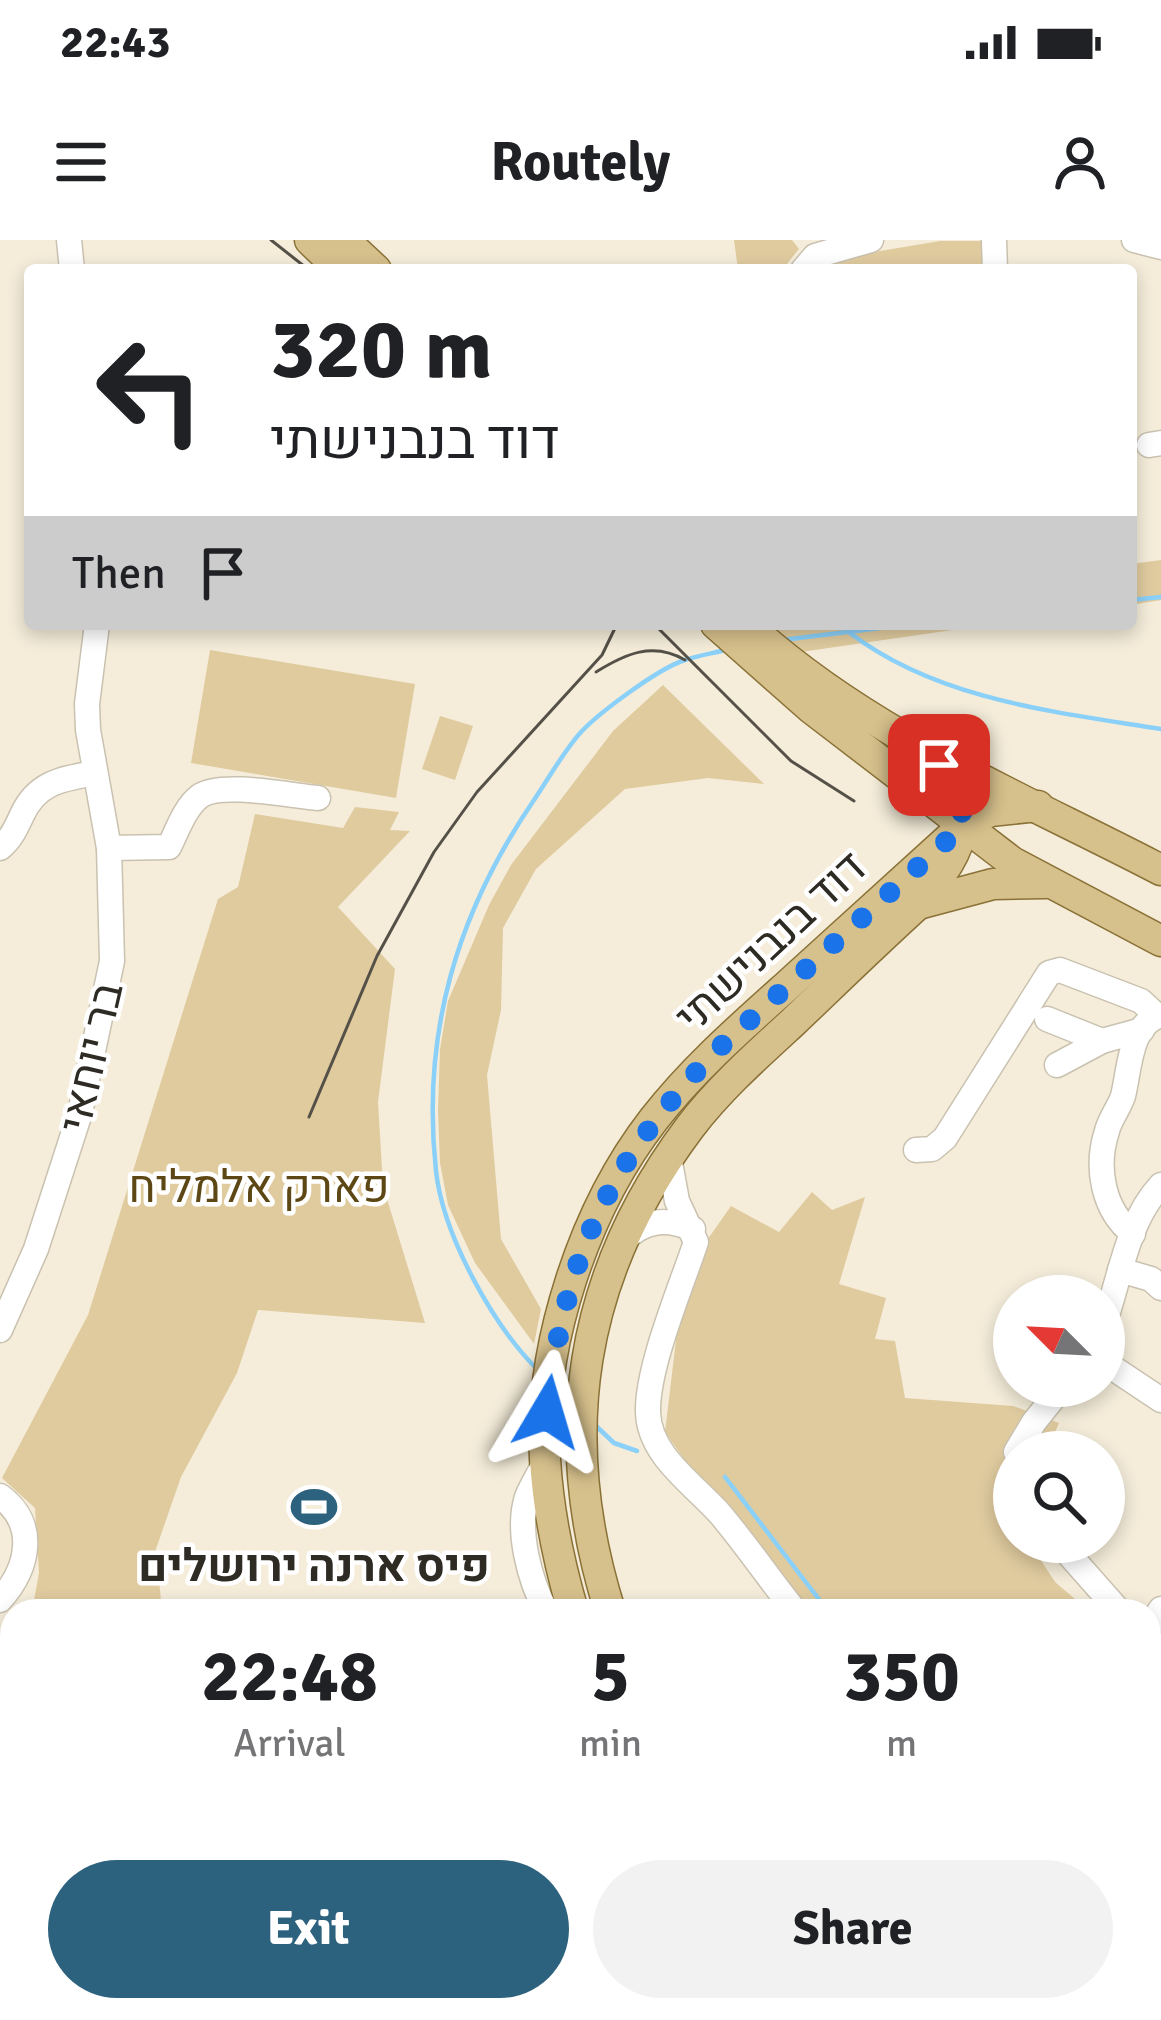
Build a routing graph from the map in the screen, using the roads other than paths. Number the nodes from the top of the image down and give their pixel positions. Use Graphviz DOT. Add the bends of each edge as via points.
graph roads {
  1 [pos="310,240"];
  2 [pos="332,240"];
  3 [pos="344,240"];
  4 [pos="871,240"];
  5 [pos="1134,240"];
  6 [pos="1161,247"];
  7 [pos="808,255"];
  8 [pos="364,261"];
  9 [pos="96,630"];
  10 [pos="725,630"];
  11 [pos="750,630"];
  12 [pos="771,660"];
  13 [pos="926,750"];
  14 [pos="95,772"];
  15 [pos="318,798"];
  16 [pos="1037,806"];
  17 [pos="964,825"];
  18 [pos="0,848"];
  19 [pos="109,848"];
  20 [pos="1161,870"];
  21 [pos="1046,883"];
  22 [pos="918,904"];
  23 [pos="1161,940"];
  24 [pos="1047,1019"];
  25 [pos="1153,1020"];
  26 [pos="1102,1041"];
  27 [pos="1057,1065"];
  28 [pos="916,1150"];
  29 [pos="669,1156"];
  30 [pos="1161,1185"];
  31 [pos="692,1229"];
  32 [pos="1133,1234"];
  33 [pos="623,1241"];
  34 [pos="1120,1270"];
  35 [pos="1119,1275"];
  36 [pos="1161,1288"];
  37 [pos="0,1330"];
  38 [pos="1125,1376"];
  39 [pos="1161,1400"];
  40 [pos="1046,1407"];
  41 [pos="1029,1431"];
  42 [pos="545,1462"];
  43 [pos="0,1496"];
  44 [pos="1077,1563"];
  45 [pos="1,1599"];
  46 [pos="541,1599"];
  47 [pos="569,1599"];
  48 [pos="607,1599"];
  49 [pos="786,1599"];
  50 [pos="1108,1599"];
  1 -- 8 [label="main road"];
  2 -- 8 [label="main road" via="334,257"];
  3 -- 8 [label="main road"];
  4 -- 7 [label="street"];
  5 -- 6 [label="street"];
  9 -- 14 [label="street, בר יוחאי" via="86,704"];
  10 -- 12 [label="main road"];
  11 -- 12 [label="main road"];
  12 -- 13 [label="main road"];
  12 -- 17 [label="main road"];
  13 -- 16 [label="main road"];
  13 -- 17 [label="main road" via="956,792"];
  14 -- 18 [label="street" via="44,786"];
  14 -- 19 [label="street, בר יוחאי"];
  15 -- 19 [label="street" via="221,789 201,795 169,847"];
  16 -- 17 [label="main road, דוד בנבנישתי" via="990,811"];
  16 -- 20 [label="main road"];
  17 -- 21 [label="main road"];
  17 -- 22 [label="main road, דוד בנבנישתי"];
  17 -- 42 [label="main road, דוד בנבנישתי" via="718,1049 626,1160 570,1284 554,1354"];
  19 -- 37 [label="street, בר יוחאי" via="112,961 80,1113"];
  21 -- 22 [label="main road" via="993,884"];
  21 -- 23 [label="main road"];
  22 -- 29 [label="main road, דוד בנבנישתי" via="737,1074"];
  24 -- 26 [label="street"];
  25 -- 26 [label="street"];
  25 -- 28 [label="street" via="1141,1001 1060,970 1036,981 945,1138"];
  25 -- 32 [label="street" via="1133,1046 1103,1161 1109,1209"];
  26 -- 27 [label="street"];
  29 -- 31 [label="street"];
  29 -- 33 [label="main road, דוד בנבנישתי"];
  30 -- 32 [label="street"];
  31 -- 33 [label="street" via="662,1220"];
  31 -- 49 [label="street" via="696,1242 647,1413 654,1440 680,1475"];
  32 -- 34 [label="street"];
  33 -- 48 [label="main road, דוד בנבנישתי" via="584,1381 579,1467"];
  34 -- 35 [label="street"];
  34 -- 36 [label="street"];
  38 -- 39 [label="street"];
  40 -- 41 [label="street"];
  42 -- 46 [label="street" via="526,1501 524,1532"];
  42 -- 47 [label="main road, דוד בנבנישתי"];
  43 -- 45 [label="street" via="19,1515 26,1552"];
  44 -- 50 [label="street"];
}
